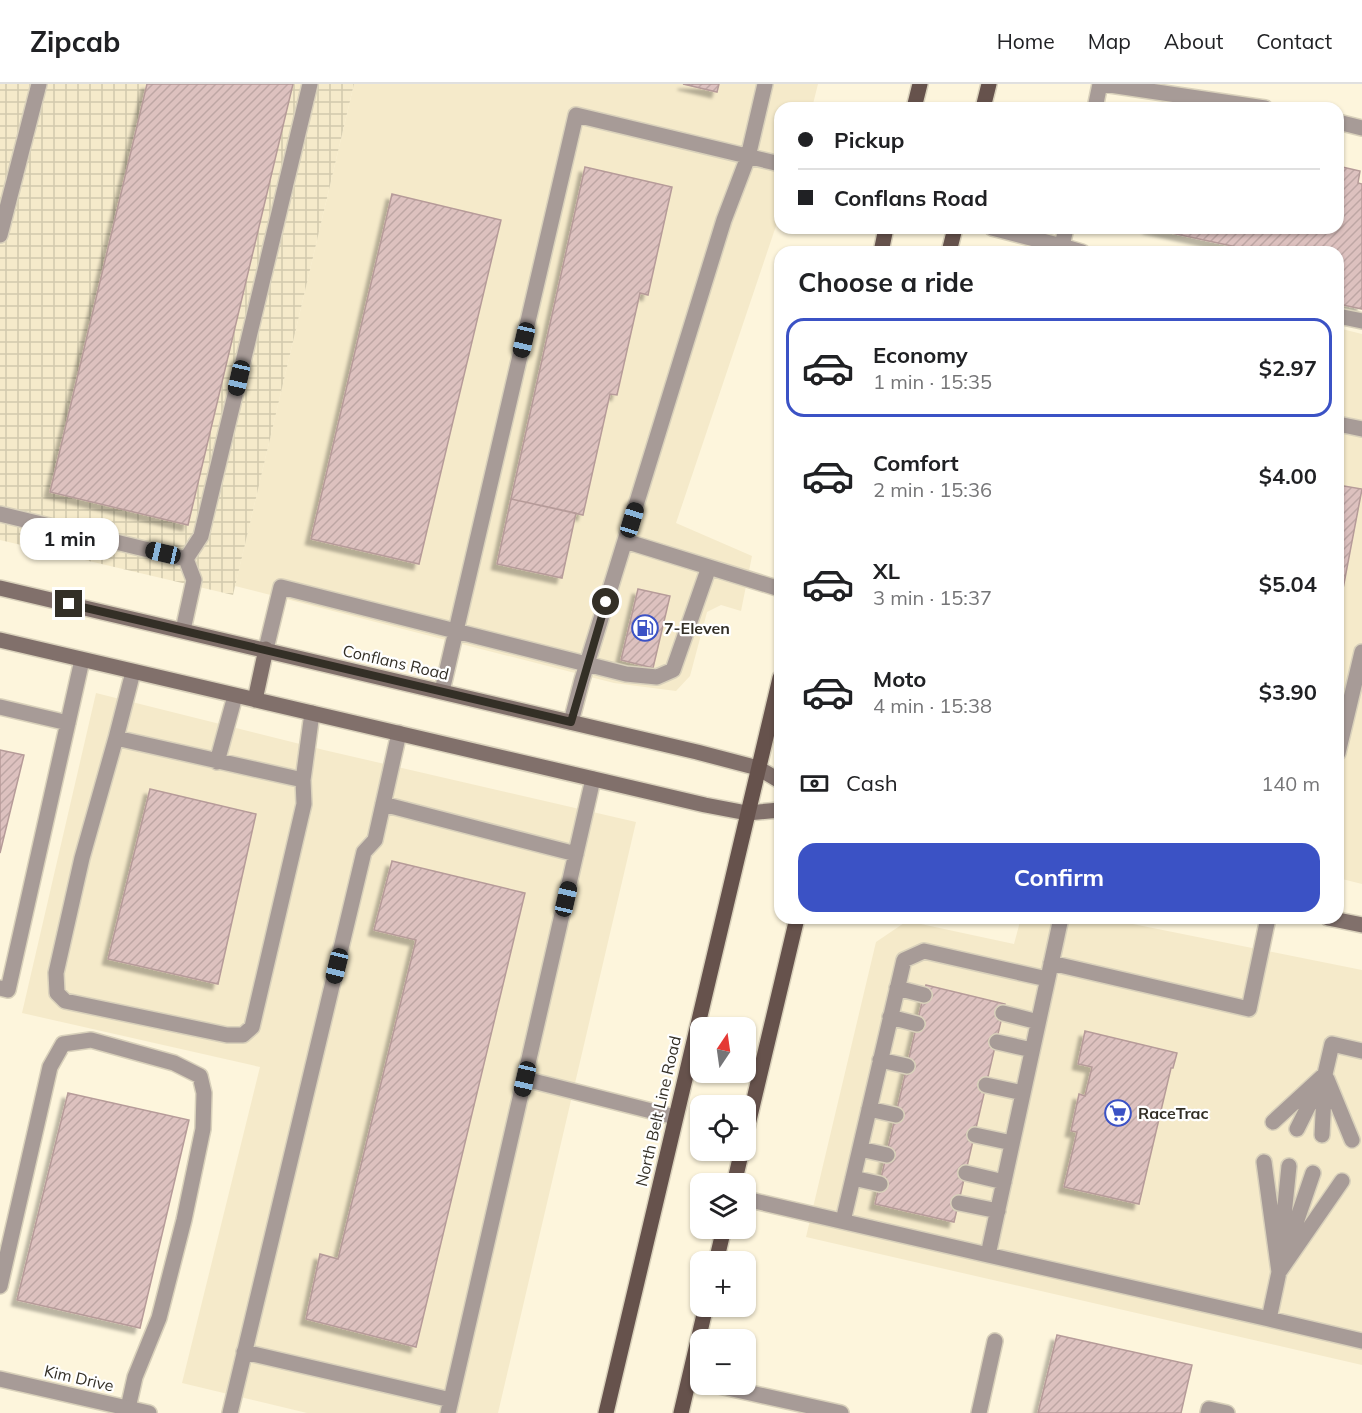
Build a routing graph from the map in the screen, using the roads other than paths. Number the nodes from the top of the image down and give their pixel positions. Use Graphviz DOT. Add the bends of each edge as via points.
graph roads {
  1 [pos="39,84"];
  2 [pos="310,84"];
  3 [pos="765,84"];
  4 [pos="920,84"];
  5 [pos="989,84"];
  6 [pos="1102,84"];
  7 [pos="916,102"];
  8 [pos="984,102"];
  9 [pos="1097,102"];
  10 [pos="1224,102"];
  11 [pos="1344,124"];
  12 [pos="1362,128"];
  13 [pos="748,157"];
  14 [pos="774,163"];
  15 [pos="1015,234"];
  16 [pos="1065,234"];
  17 [pos="0,235"];
  18 [pos="1062,246"];
  19 [pos="1344,317"];
  20 [pos="1362,321"];
  21 [pos="1344,425"];
  22 [pos="1362,429"];
  23 [pos="0,514"];
  24 [pos="625,541"];
  25 [pos="186,559"];
  26 [pos="709,567"];
  27 [pos="774,587"];
  28 [pos="0,588"];
  29 [pos="183,630"];
  30 [pos="456,632"];
  31 [pos="0,640"];
  32 [pos="266,649"];
  33 [pos="1362,652"];
  34 [pos="82,660"];
  35 [pos="587,664"];
  36 [pos="133,672"];
  37 [pos="442,691"];
  38 [pos="235,696"];
  39 [pos="255,700"];
  40 [pos="774,703"];
  41 [pos="0,707"];
  42 [pos="312,713"];
  43 [pos="571,722"];
  44 [pos="68,723"];
  45 [pos="1344,728"];
  46 [pos="399,734"];
  47 [pos="116,738"];
  48 [pos="217,762"];
  49 [pos="758,768"];
  50 [pos="774,777"];
  51 [pos="594,779"];
  52 [pos="303,780"];
  53 [pos="382,804"];
  54 [pos="774,811"];
  55 [pos="747,813"];
  56 [pos="576,854"];
  57 [pos="1344,922"];
  58 [pos="796,924"];
  59 [pos="1060,924"];
  60 [pos="1267,924"];
  61 [pos="1362,926"];
  62 [pos="1051,963"];
  63 [pos="1047,980"];
  64 [pos="0,988"];
  65 [pos="897,988"];
  66 [pos="924,995"];
  67 [pos="1003,1014"];
  68 [pos="890,1017"];
  69 [pos="1038,1022"];
  70 [pos="917,1024"];
  71 [pos="997,1042"];
  72 [pos="1032,1050"];
  73 [pos="1362,1051"];
  74 [pos="880,1060"];
  75 [pos="907,1066"];
  76 [pos="1325,1074"];
  77 [pos="525,1079"];
  78 [pos="986,1085"];
  79 [pos="1023,1093"];
  80 [pos="755,1095"];
  81 [pos="869,1109"];
  82 [pos="896,1115"];
  83 [pos="675,1118"];
  84 [pos="1273,1122"];
  85 [pos="1297,1129"];
  86 [pos="975,1135"];
  87 [pos="1322,1135"];
  88 [pos="1352,1140"];
  89 [pos="1012,1143"];
  90 [pos="860,1149"];
  91 [pos="886,1155"];
  92 [pos="1264,1162"];
  93 [pos="1288,1166"];
  94 [pos="966,1173"];
  95 [pos="1313,1173"];
  96 [pos="853,1178"];
  97 [pos="1342,1181"];
  98 [pos="1004,1182"];
  99 [pos="880,1184"];
  100 [pos="756,1200"];
  101 [pos="959,1203"];
  102 [pos="998,1211"];
  103 [pos="843,1221"];
  104 [pos="988,1255"];
  105 [pos="1279,1272"];
  106 [pos="0,1286"];
  107 [pos="1269,1319"];
  108 [pos="995,1341"];
  109 [pos="1362,1341"];
  110 [pos="244,1352"];
  111 [pos="0,1378"];
  112 [pos="690,1391"];
  113 [pos="756,1394"];
  114 [pos="450,1406"];
  115 [pos="128,1408"];
  116 [pos="149,1413"];
  117 [pos="230,1413"];
  118 [pos="606,1413"];
  119 [pos="681,1413"];
  120 [pos="841,1413"];
  121 [pos="980,1413"];
  122 [pos="1208,1413"];
  123 [pos="1227,1413"];
  1 -- 17 [label="street"];
  2 -- 25 [label="street" via="201,536"];
  3 -- 13 [label="street"];
  4 -- 7 [label="main road"];
  5 -- 8 [label="main road"];
  6 -- 9 [label="street"];
  6 -- 10 [label="street"];
  11 -- 12 [label="street"];
  13 -- 14 [label="street"];
  13 -- 24 [label="street" via="724,220"];
  13 -- 30 [label="street" via="576,115"];
  15 -- 18 [label="street"];
  16 -- 18 [label="street"];
  19 -- 20 [label="street"];
  21 -- 22 [label="street"];
  23 -- 25 [label="street"];
  24 -- 26 [label="street"];
  24 -- 35 [label="street"];
  25 -- 29 [label="street" via="194,580"];
  26 -- 27 [label="street"];
  26 -- 35 [label="street" via="672,670 657,677"];
  28 -- 29 [label="main road, Conflans Road"];
  29 -- 32 [label="main road, Conflans Road"];
  30 -- 32 [label="street" via="281,587"];
  30 -- 35 [label="street"];
  30 -- 37 [label="street"];
  31 -- 34 [label="main road"];
  32 -- 37 [label="main road, Conflans Road"];
  32 -- 39 [label="main road"];
  33 -- 45 [label="street"];
  34 -- 36 [label="main road"];
  34 -- 44 [label="street"];
  35 -- 43 [label="street"];
  36 -- 38 [label="main road"];
  36 -- 47 [label="street"];
  37 -- 43 [label="main road, Conflans Road"];
  38 -- 39 [label="main road"];
  38 -- 48 [label="street"];
  39 -- 42 [label="main road"];
  40 -- 49 [label="main road, North Belt Line Road"];
  41 -- 44 [label="street"];
  42 -- 46 [label="main road"];
  42 -- 52 [label="street"];
  43 -- 49 [label="main road, Conflans Road"];
  44 -- 64 [label="street" via="8,990"];
  46 -- 51 [label="main road"];
  46 -- 53 [label="street"];
  47 -- 48 [label="street"];
  47 -- 52 [label="street" via="82,858 56,972 57,993 65,1001 226,1035 243,1035 252,1027 304,804"];
  48 -- 52 [label="street"];
  49 -- 50 [label="main road, Conflans Road"];
  49 -- 55 [label="main road, North Belt Line Road"];
  51 -- 55 [label="main road"];
  51 -- 56 [label="street"];
  53 -- 56 [label="street"];
  53 -- 110 [label="street" via="375,840 364,852"];
  54 -- 55 [label="main road"];
  55 -- 83 [label="main road, North Belt Line Road"];
  56 -- 77 [label="street"];
  57 -- 61 [label="main road"];
  58 -- 80 [label="main road"];
  59 -- 62 [label="street"];
  60 -- 62 [label="street" via="1249,1010"];
  62 -- 63 [label="street"];
  63 -- 65 [label="street" via="924,951 904,960"];
  63 -- 69 [label="street"];
  65 -- 66 [label="street"];
  65 -- 68 [label="street"];
  67 -- 69 [label="street"];
  68 -- 70 [label="street"];
  68 -- 74 [label="street"];
  69 -- 72 [label="street"];
  71 -- 72 [label="street"];
  72 -- 79 [label="street"];
  73 -- 76 [label="street" via="1332,1044"];
  74 -- 75 [label="street"];
  74 -- 81 [label="street"];
  76 -- 84 [label="street"];
  76 -- 85 [label="street"];
  76 -- 87 [label="street"];
  76 -- 88 [label="street"];
  77 -- 83 [label="street"];
  77 -- 114 [label="street"];
  78 -- 79 [label="street"];
  79 -- 89 [label="street"];
  81 -- 82 [label="street"];
  81 -- 90 [label="street"];
  83 -- 118 [label="main road, North Belt Line Road"];
  86 -- 89 [label="street"];
  89 -- 98 [label="street"];
  90 -- 91 [label="street"];
  90 -- 96 [label="street"];
  92 -- 105 [label="street"];
  93 -- 105 [label="street"];
  94 -- 98 [label="street"];
  95 -- 105 [label="street"];
  96 -- 99 [label="street"];
  96 -- 103 [label="street"];
  97 -- 105 [label="street"];
  98 -- 102 [label="street"];
  100 -- 103 [label="street"];
  101 -- 102 [label="street"];
  102 -- 104 [label="street"];
  103 -- 104 [label="street"];
  104 -- 107 [label="street"];
  105 -- 107 [label="street"];
  106 -- 115 [label="street" via="50,1067 63,1044 91,1040 174,1063 200,1076 204,1093 203,1129 184,1220 159,1318 135,1377"];
  107 -- 109 [label="street"];
  108 -- 121 [label="street"];
  110 -- 114 [label="street"];
  110 -- 117 [label="street"];
  111 -- 115 [label="street, Kim Drive"];
  112 -- 119 [label="main road"];
  113 -- 120 [label="street"];
  115 -- 116 [label="street, Kim Drive"];
  122 -- 123 [label="street" via="1209,1409"];
}
